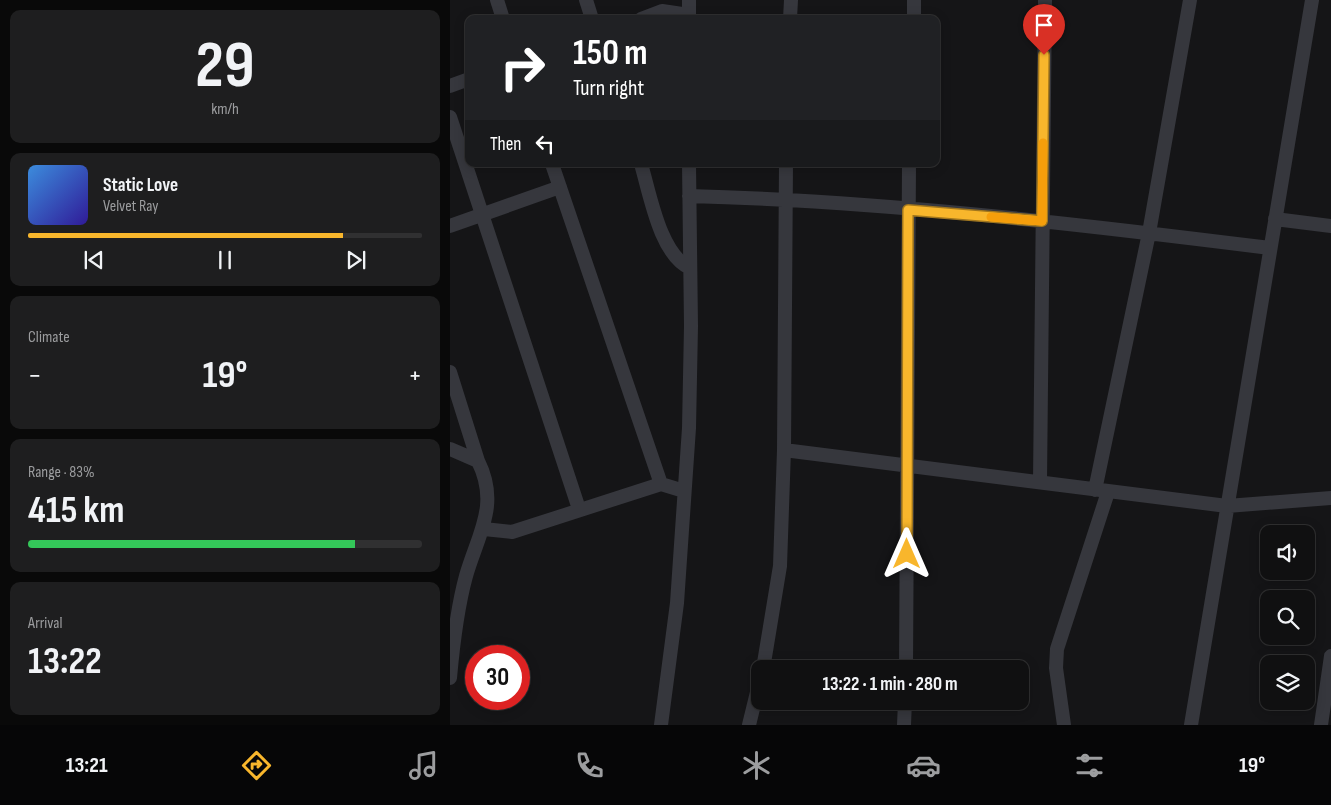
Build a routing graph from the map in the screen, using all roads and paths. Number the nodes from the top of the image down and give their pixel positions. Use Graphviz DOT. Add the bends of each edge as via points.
graph roads {
  1 [pos="497,0"];
  2 [pos="586,0"];
  3 [pos="689,0"];
  4 [pos="791,0"];
  5 [pos="914,0"];
  6 [pos="1045,0"];
  7 [pos="1190,0"];
  8 [pos="1312,0"];
  9 [pos="503,15"];
  10 [pos="591,15"];
  11 [pos="652,15"];
  12 [pos="680,15"];
  13 [pos="689,15"];
  14 [pos="790,15"];
  15 [pos="914,15"];
  16 [pos="465,80"];
  17 [pos="450,86"];
  18 [pos="450,117"];
  19 [pos="465,162"];
  20 [pos="466,167"];
  21 [pos="553,167"];
  22 [pos="642,167"];
  23 [pos="689,167"];
  24 [pos="786,167"];
  25 [pos="909,167"];
  26 [pos="560,188"];
  27 [pos="689,196"];
  28 [pos="785,198"];
  29 [pos="908,210"];
  30 [pos="482,214"];
  31 [pos="1275,219"];
  32 [pos="1042,221"];
  33 [pos="450,226"];
  34 [pos="1331,226"];
  35 [pos="1149,233"];
  36 [pos="1270,248"];
  37 [pos="690,268"];
  38 [pos="450,372"];
  39 [pos="450,450"];
  40 [pos="784,450"];
  41 [pos="478,461"];
  42 [pos="907,465"];
  43 [pos="1040,482"];
  44 [pos="661,484"];
  45 [pos="684,491"];
  46 [pos="1101,491"];
  47 [pos="1331,498"];
  48 [pos="1227,506"];
  49 [pos="579,509"];
  50 [pos="484,529"];
  51 [pos="1331,656"];
  52 [pos="764,660"];
  53 [pos="906,660"];
  54 [pos="450,678"];
  55 [pos="753,710"];
  56 [pos="905,710"];
  57 [pos="661,725"];
  58 [pos="749,725"];
  59 [pos="904,725"];
  60 [pos="1064,725"];
  61 [pos="1191,725"];
  62 [pos="1321,725"];
  1 -- 9 [label="street"];
  2 -- 10 [label="street"];
  3 -- 13 [label="street"];
  4 -- 14 [label="street"];
  5 -- 15 [label="street"];
  6 -- 32 [label="street"];
  7 -- 35 [label="street"];
  8 -- 31 [label="street"];
  11 -- 12 [label="street" via="662,11"];
  16 -- 17 [label="street"];
  18 -- 19 [label="street"];
  20 -- 30 [label="street"];
  21 -- 26 [label="street"];
  22 -- 37 [label="street" via="666,244 678,262"];
  23 -- 27 [label="street"];
  24 -- 28 [label="street"];
  25 -- 29 [label="street"];
  26 -- 30 [label="street"];
  26 -- 44 [label="street"];
  27 -- 28 [label="street"];
  27 -- 37 [label="street"];
  28 -- 29 [label="street"];
  28 -- 40 [label="street"];
  29 -- 32 [label="street"];
  29 -- 42 [label="street"];
  30 -- 33 [label="street"];
  30 -- 49 [label="street"];
  31 -- 34 [label="street"];
  31 -- 36 [label="street"];
  32 -- 35 [label="street"];
  32 -- 43 [label="street"];
  35 -- 36 [label="street"];
  35 -- 46 [label="street"];
  36 -- 48 [label="street"];
  37 -- 45 [label="street" via="689,428"];
  38 -- 41 [label="street"];
  39 -- 41 [label="street"];
  40 -- 42 [label="street"];
  40 -- 52 [label="street" via="780,566"];
  41 -- 50 [label="street" via="487,491"];
  42 -- 43 [label="street"];
  42 -- 53 [label="street"];
  43 -- 46 [label="street"];
  44 -- 45 [label="street"];
  44 -- 49 [label="street"];
  45 -- 57 [label="street" via="677,603"];
  46 -- 48 [label="street"];
  46 -- 60 [label="street" via="1057,650 1056,668"];
  47 -- 48 [label="street"];
  48 -- 61 [label="street"];
  49 -- 50 [label="street" via="512,532"];
  50 -- 54 [label="street" via="466,575"];
  51 -- 62 [label="street"];
  55 -- 58 [label="street"];
  56 -- 59 [label="street"];
}
